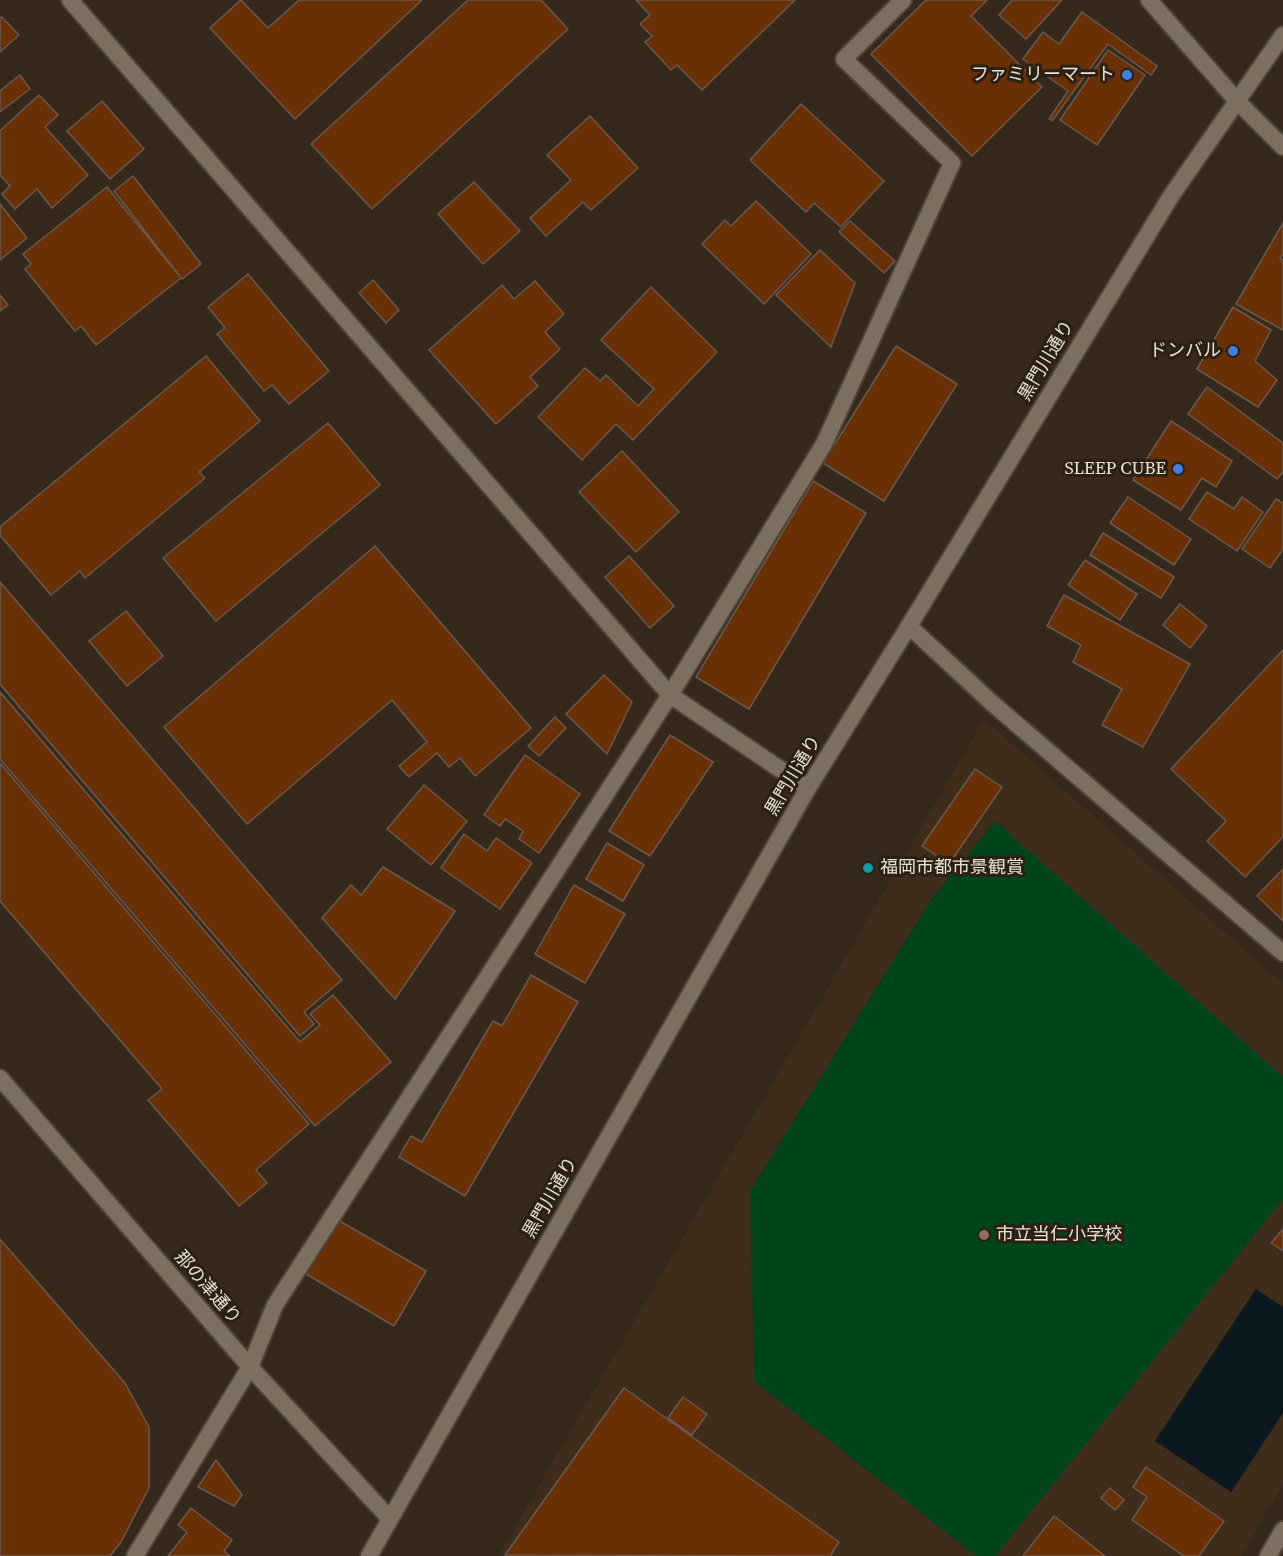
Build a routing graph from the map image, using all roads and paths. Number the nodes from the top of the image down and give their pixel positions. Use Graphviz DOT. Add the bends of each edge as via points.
graph roads {
  1 [pos="70,0"];
  2 [pos="903,0"];
  3 [pos="1149,0"];
  4 [pos="1283,35"];
  5 [pos="1237,101"];
  6 [pos="1283,147"];
  7 [pos="909,626"];
  8 [pos="670,695"];
  9 [pos="808,788"];
  10 [pos="1283,953"];
  11 [pos="0,1078"];
  12 [pos="250,1367"];
  13 [pos="390,1519"];
  14 [pos="1283,1530"];
  15 [pos="135,1556"];
  16 [pos="369,1556"];
  17 [pos="1268,1556"];
  1 -- 8 [label="street"];
  2 -- 8 [label="street" via="844,59 952,163 824,444"];
  3 -- 5 [label="street"];
  4 -- 5 [label="street, 黒門川通り"];
  5 -- 6 [label="street"];
  5 -- 7 [label="street, 黒門川通り" via="1171,195"];
  7 -- 9 [label="street, 黒門川通り"];
  7 -- 10 [label="street" via="992,703"];
  8 -- 9 [label="street"];
  8 -- 12 [label="street" via="275,1305"];
  9 -- 13 [label="street, 黒門川通り"];
  11 -- 12 [label="street, 那の津通り"];
  12 -- 13 [label="street, 那の津通り"];
  12 -- 15 [label="street"];
  13 -- 16 [label="street, 黒門川通り"];
  14 -- 17 [label="street"];
}
